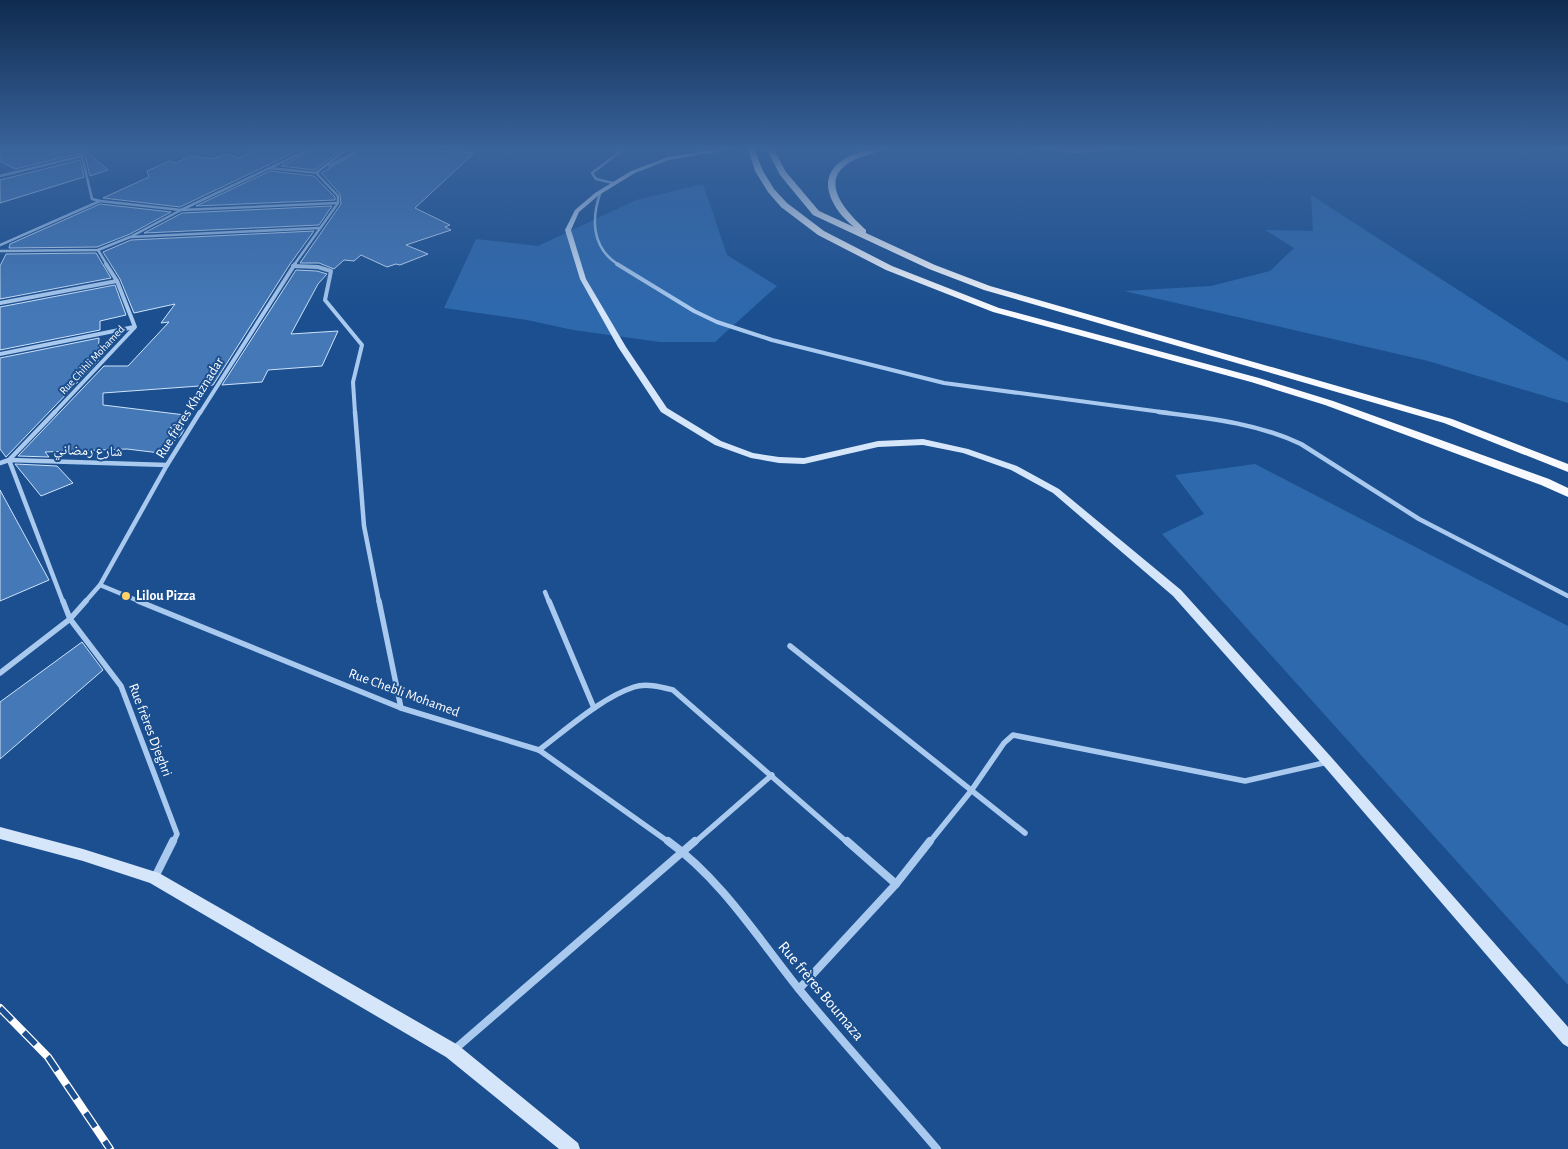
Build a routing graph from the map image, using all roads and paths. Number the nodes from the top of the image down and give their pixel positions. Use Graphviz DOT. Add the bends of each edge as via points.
graph roads {
  1 [pos="99,202"];
  2 [pos="106,202"];
  3 [pos="199,202"];
  4 [pos="588,202"];
  5 [pos="597,202"];
  6 [pos="781,202"];
  7 [pos="806,202"];
  8 [pos="837,202"];
  9 [pos="338,203"];
  10 [pos="181,210"];
  11 [pos="320,228"];
  12 [pos="130,237"];
  13 [pos="870,240"];
  14 [pos="0,245"];
  15 [pos="98,250"];
  16 [pos="0,251"];
  17 [pos="294,266"];
  18 [pos="118,281"];
  19 [pos="0,303"];
  20 [pos="135,327"];
  21 [pos="0,354"];
  22 [pos="9,460"];
  23 [pos="0,463"];
  24 [pos="167,465"];
  25 [pos="1568,468"];
  26 [pos="1568,493"];
  27 [pos="100,586"];
  28 [pos="545,592"];
  29 [pos="1568,596"];
  30 [pos="70,619"];
  31 [pos="790,646"];
  32 [pos="0,673"];
  33 [pos="401,708"];
  34 [pos="594,708"];
  35 [pos="539,750"];
  36 [pos="1328,762"];
  37 [pos="772,775"];
  38 [pos="972,790"];
  39 [pos="1025,833"];
  40 [pos="0,834"];
  41 [pos="683,852"];
  42 [pos="154,878"];
  43 [pos="896,884"];
  44 [pos="800,989"];
  45 [pos="1568,1039"];
  46 [pos="452,1051"];
  47 [pos="572,1149"];
  48 [pos="937,1149"];
  1 -- 14 [label="street"];
  2 -- 10 [label="street"];
  3 -- 10 [label="street"];
  4 -- 36 [label="main road" via="577,211 568,230 583,279 664,410 718,443 751,456 804,461 878,444 923,442 965,451 1014,468 1056,491 1177,593"];
  5 -- 29 [label="street" via="594,224 598,242 606,253 616,263 717,322 772,340 944,383 1260,428 1301,444 1419,519"];
  6 -- 26 [label="highway" via="821,233 854,251 897,272 996,310 1329,403"];
  7 -- 13 [label="highway" via="816,213"];
  8 -- 13 [label="highway"];
  9 -- 10 [label="street"];
  9 -- 11 [label="street, Rue frères Khaznadar"];
  10 -- 12 [label="street"];
  11 -- 12 [label="street"];
  11 -- 17 [label="street, Rue frères Khaznadar"];
  12 -- 15 [label="street"];
  13 -- 25 [label="highway" via="987,288 1448,422"];
  15 -- 16 [label="street"];
  15 -- 18 [label="street, Rue Chihli Mohamed"];
  17 -- 24 [label="street, Rue frères Khaznadar"];
  17 -- 33 [label="street" via="331,270 324,300 362,345 353,382 364,526"];
  18 -- 19 [label="street"];
  18 -- 20 [label="street, Rue Chihli Mohamed"];
  20 -- 21 [label="street"];
  20 -- 22 [label="street, Rue Chihli Mohamed"];
  22 -- 23 [label="street, Rue Chihli Mohamed"];
  22 -- 24 [label="street, شارع رمضاني"];
  22 -- 30 [label="street, Rue frères Djeghri"];
  24 -- 27 [label="street, Rue frères Khaznadar"];
  27 -- 30 [label="street, Rue frères Khaznadar"];
  27 -- 33 [label="street, Rue Chebli Mohamed"];
  28 -- 34 [label="street"];
  30 -- 32 [label="street, Rue frères Khaznadar"];
  30 -- 42 [label="street, Rue frères Djeghri" via="121,686 177,834"];
  31 -- 38 [label="street"];
  33 -- 35 [label="street, Rue Chebli Mohamed"];
  34 -- 35 [label="street"];
  34 -- 37 [label="street" via="636,687 673,690"];
  35 -- 41 [label="street, Rue Chebli Mohamed"];
  36 -- 38 [label="street" via="1245,781 1013,735"];
  36 -- 45 [label="main road"];
  37 -- 41 [label="street"];
  37 -- 43 [label="street"];
  38 -- 39 [label="street"];
  38 -- 43 [label="street"];
  40 -- 42 [label="main road" via="83,855"];
  41 -- 44 [label="street, Rue frères Boumaza" via="728,899"];
  41 -- 46 [label="street"];
  42 -- 46 [label="main road"];
  43 -- 44 [label="street"];
  44 -- 48 [label="street, Rue frères Boumaza"];
  46 -- 47 [label="main road"];
}
